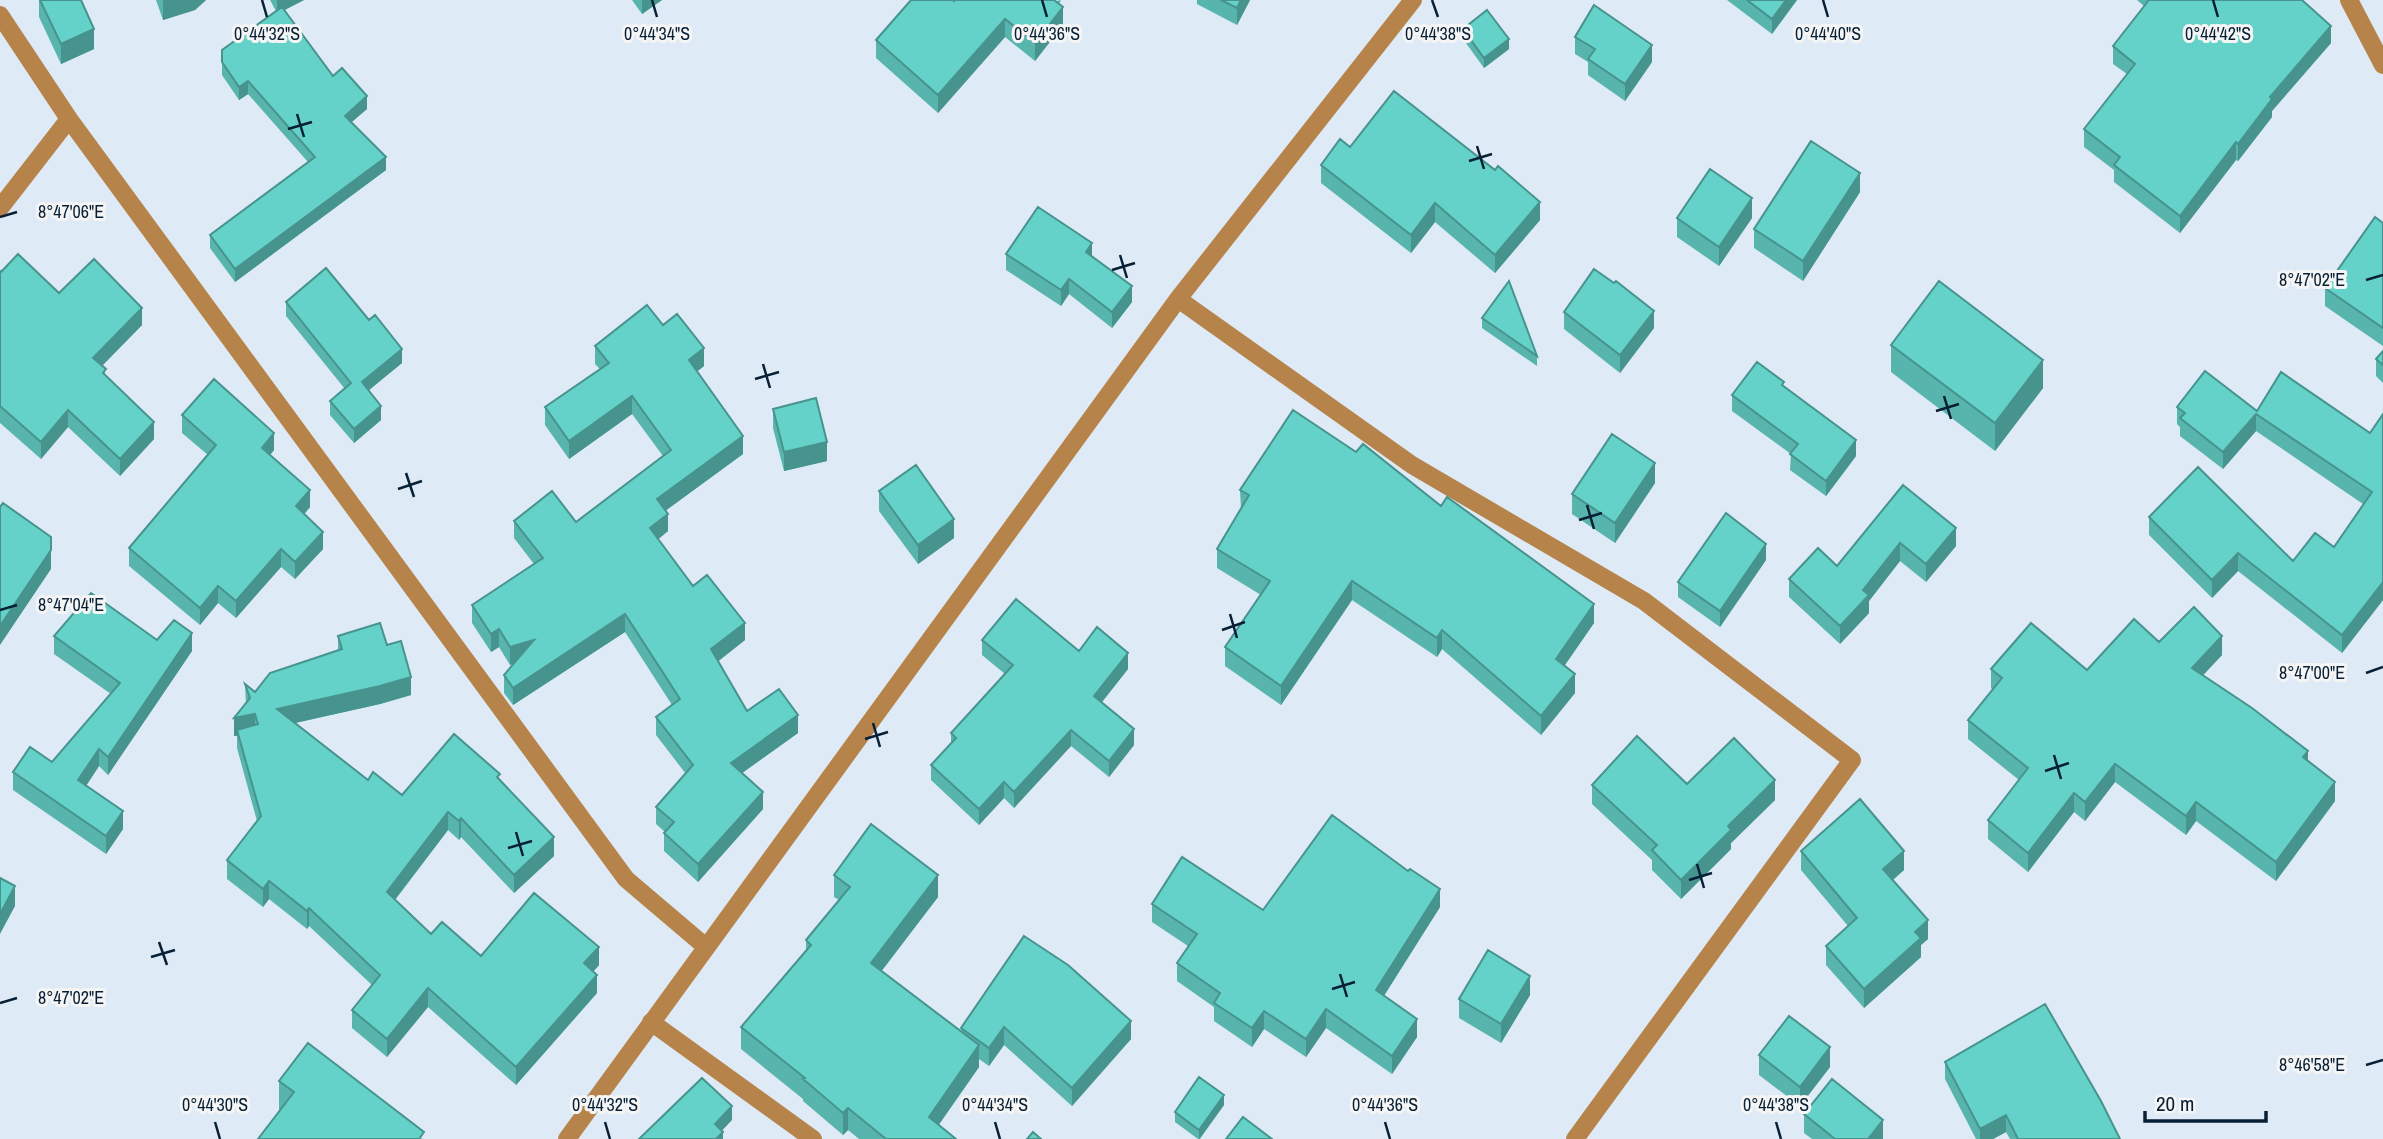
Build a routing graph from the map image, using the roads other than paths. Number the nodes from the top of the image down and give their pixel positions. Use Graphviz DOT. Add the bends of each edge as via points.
graph roads {
  1 [pos="1413,0"];
  2 [pos="2349,0"];
  3 [pos="0,15"];
  4 [pos="2383,65"];
  5 [pos="69,119"];
  6 [pos="0,208"];
  7 [pos="1178,299"];
  8 [pos="706,947"];
  9 [pos="651,1022"];
  10 [pos="567,1139"];
  11 [pos="813,1139"];
  12 [pos="1575,1139"];
  1 -- 7 [label="street"];
  2 -- 4 [label="street"];
  3 -- 5 [label="street"];
  5 -- 6 [label="street"];
  5 -- 8 [label="street" via="626,879"];
  7 -- 8 [label="street"];
  7 -- 12 [label="street" via="1412,465 1644,601 1852,760"];
  8 -- 9 [label="street"];
  9 -- 10 [label="street"];
  9 -- 11 [label="street"];
}
